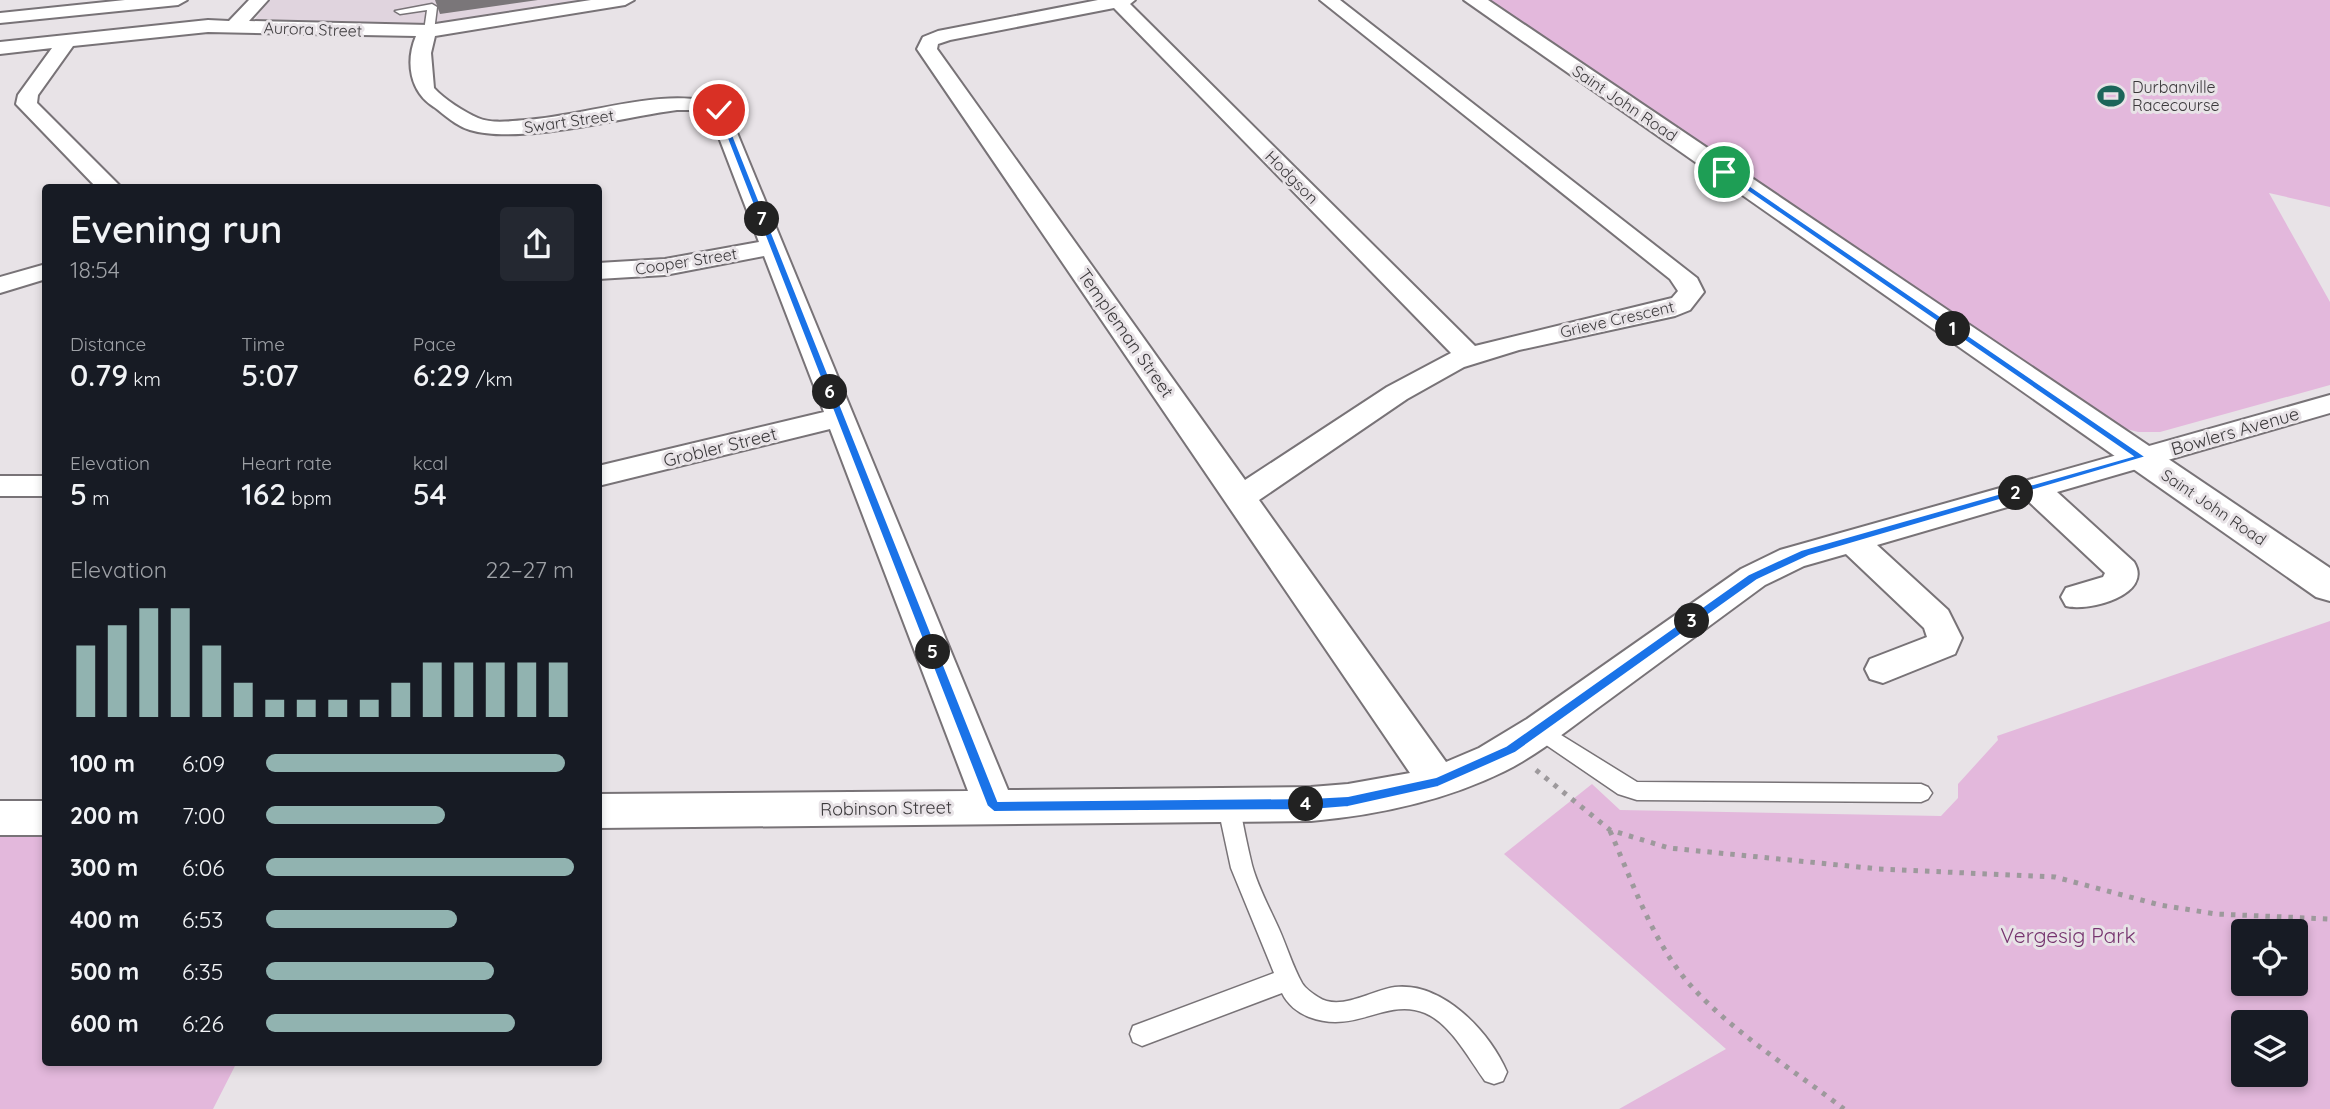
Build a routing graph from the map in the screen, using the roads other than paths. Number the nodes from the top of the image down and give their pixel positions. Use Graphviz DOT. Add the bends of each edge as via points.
graph roads {
  1 [pos="172,0"];
  2 [pos="258,0"];
  3 [pos="625,0"];
  4 [pos="1329,0"];
  5 [pos="1474,0"];
  6 [pos="1120,1"];
  7 [pos="400,11"];
  8 [pos="0,18"];
  9 [pos="234,26"];
  10 [pos="429,31"];
  11 [pos="67,41"];
  12 [pos="0,48"];
  13 [pos="106,184"];
  14 [pos="773,247"];
  15 [pos="602,271"];
  16 [pos="42,272"];
  17 [pos="0,285"];
  18 [pos="1469,355"];
  19 [pos="2330,404"];
  20 [pos="841,417"];
  21 [pos="2141,457"];
  22 [pos="602,475"];
  23 [pos="0,486"];
  24 [pos="42,486"];
  25 [pos="2033,488"];
  26 [pos="1241,497"];
  27 [pos="1852,540"];
  28 [pos="2330,586"];
  29 [pos="2078,597"];
  30 [pos="1883,668"];
  31 [pos="1541,730"];
  32 [pos="1438,782"];
  33 [pos="1921,793"];
  34 [pos="1228,803"];
  35 [pos="994,806"];
  36 [pos="602,811"];
  37 [pos="0,818"];
  38 [pos="42,818"];
  39 [pos="1289,979"];
  40 [pos="1142,1034"];
  41 [pos="1494,1072"];
  1 -- 8 [label="street"];
  2 -- 9 [label="street"];
  3 -- 10 [label="street, Aurora Street"];
  4 -- 18 [label="street, Grieve Crescent" via="1688,283 1687,298 1666,310"];
  5 -- 21 [label="main road, Saint John Road"];
  6 -- 18 [label="street, Hodgson"];
  6 -- 26 [label="street, Templeman Street" via="945,34 930,41 927,49"];
  7 -- 10 [label="lane" via="432,7"];
  9 -- 10 [label="street, Aurora Street"];
  9 -- 11 [label="street, Aurora Street"];
  10 -- 14 [label="street, Swart Street" via="422,45 423,88 472,124 536,127 674,104 702,103 719,110"];
  11 -- 12 [label="street, Aurora Street"];
  11 -- 13 [label="street" via="26,104"];
  14 -- 15 [label="street, Cooper Street" via="665,267"];
  14 -- 20 [label="street"];
  16 -- 17 [label="street"];
  18 -- 26 [label="street, Grieve Crescent" via="1397,393"];
  19 -- 21 [label="street, Bowlers Avenue"];
  20 -- 22 [label="street, Grobler Street"];
  20 -- 35 [label="street"];
  21 -- 25 [label="street, Robinson Street"];
  21 -- 28 [label="main road, Saint John Road"];
  23 -- 24 [label="street"];
  25 -- 27 [label="street, Robinson Street"];
  25 -- 29 [label="street" via="2122,570 2115,585"];
  26 -- 32 [label="street, Templeman Street"];
  27 -- 30 [label="street" via="1936,619 1944,632 1942,645"];
  27 -- 31 [label="street, Robinson Street" via="1792,558 1753,577"];
  31 -- 32 [label="street, Robinson Street" via="1510,750"];
  31 -- 33 [label="lane" via="1625,788 1637,790"];
  32 -- 34 [label="street, Robinson Street" via="1348,801"];
  34 -- 35 [label="street, Robinson Street"];
  34 -- 39 [label="lane" via="1242,868"];
  35 -- 36 [label="street, Robinson Street"];
  37 -- 38 [label="street"];
  39 -- 40 [label="lane"];
  39 -- 41 [label="lane" via="1304,1003 1332,1015 1392,999 1426,1001 1453,1020"];
}
